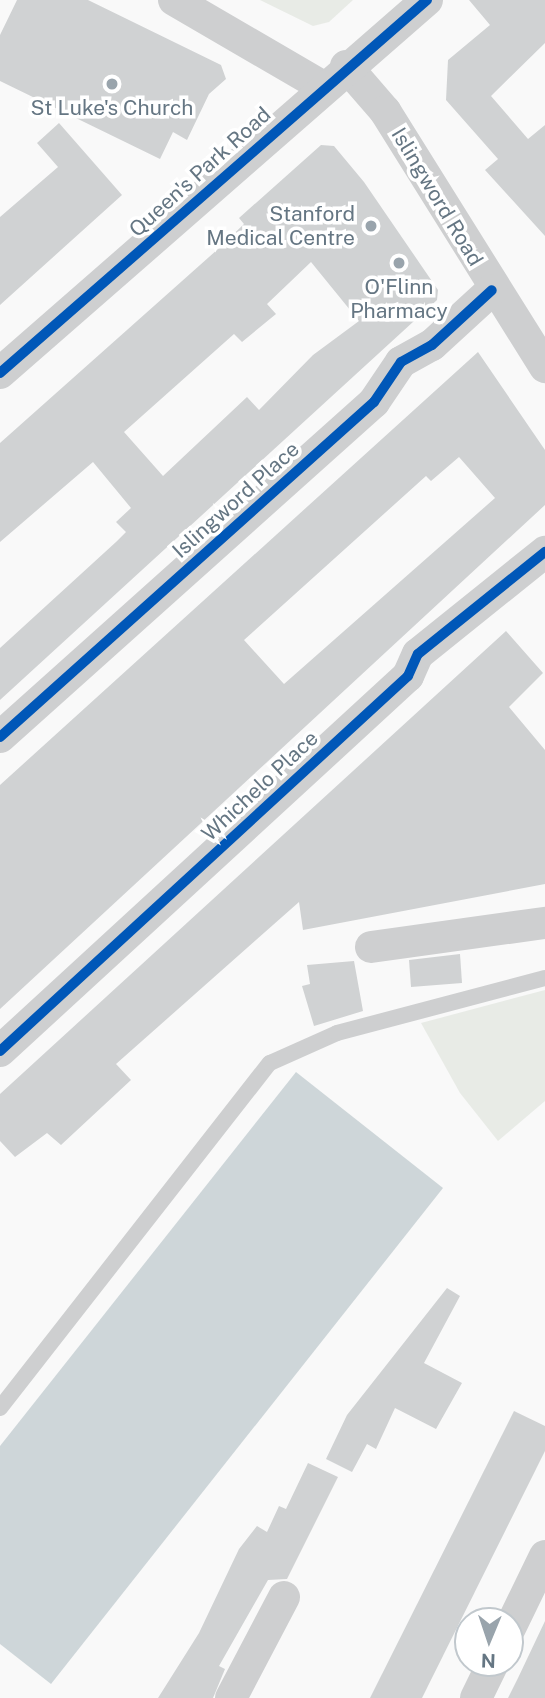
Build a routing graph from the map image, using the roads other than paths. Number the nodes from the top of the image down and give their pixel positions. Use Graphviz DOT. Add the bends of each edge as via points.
graph roads {
  1 [pos="174,0"];
  2 [pos="426,0"];
  3 [pos="346,66"];
  4 [pos="322,86"];
  5 [pos="492,290"];
  6 [pos="545,367"];
  7 [pos="0,373"];
  8 [pos="545,552"];
  9 [pos="0,737"];
  10 [pos="545,923"];
  11 [pos="371,947"];
  12 [pos="545,978"];
  13 [pos="0,1051"];
  14 [pos="0,1408"];
  15 [pos="545,1556"];
  16 [pos="284,1597"];
  17 [pos="520,1607"];
  18 [pos="486,1677"];
  19 [pos="231,1698"];
  20 [pos="476,1698"];
  1 -- 4 [label="street"];
  2 -- 3 [label="street, Queen's Park Road"];
  3 -- 4 [label="street, Queen's Park Road"];
  3 -- 5 [label="street, Islingword Road" via="385,111"];
  4 -- 7 [label="street, Queen's Park Road"];
  5 -- 6 [label="street, Islingword Road"];
  5 -- 9 [label="street, Islingword Place" via="432,345 401,362 374,402"];
  8 -- 13 [label="street, Whichelo Place" via="418,654 408,677"];
  10 -- 11 [label="street"];
  12 -- 14 [label="lane" via="337,1033 271,1063"];
  15 -- 17 [label="street"];
  16 -- 19 [label="street"];
  18 -- 20 [label="street"];
}
